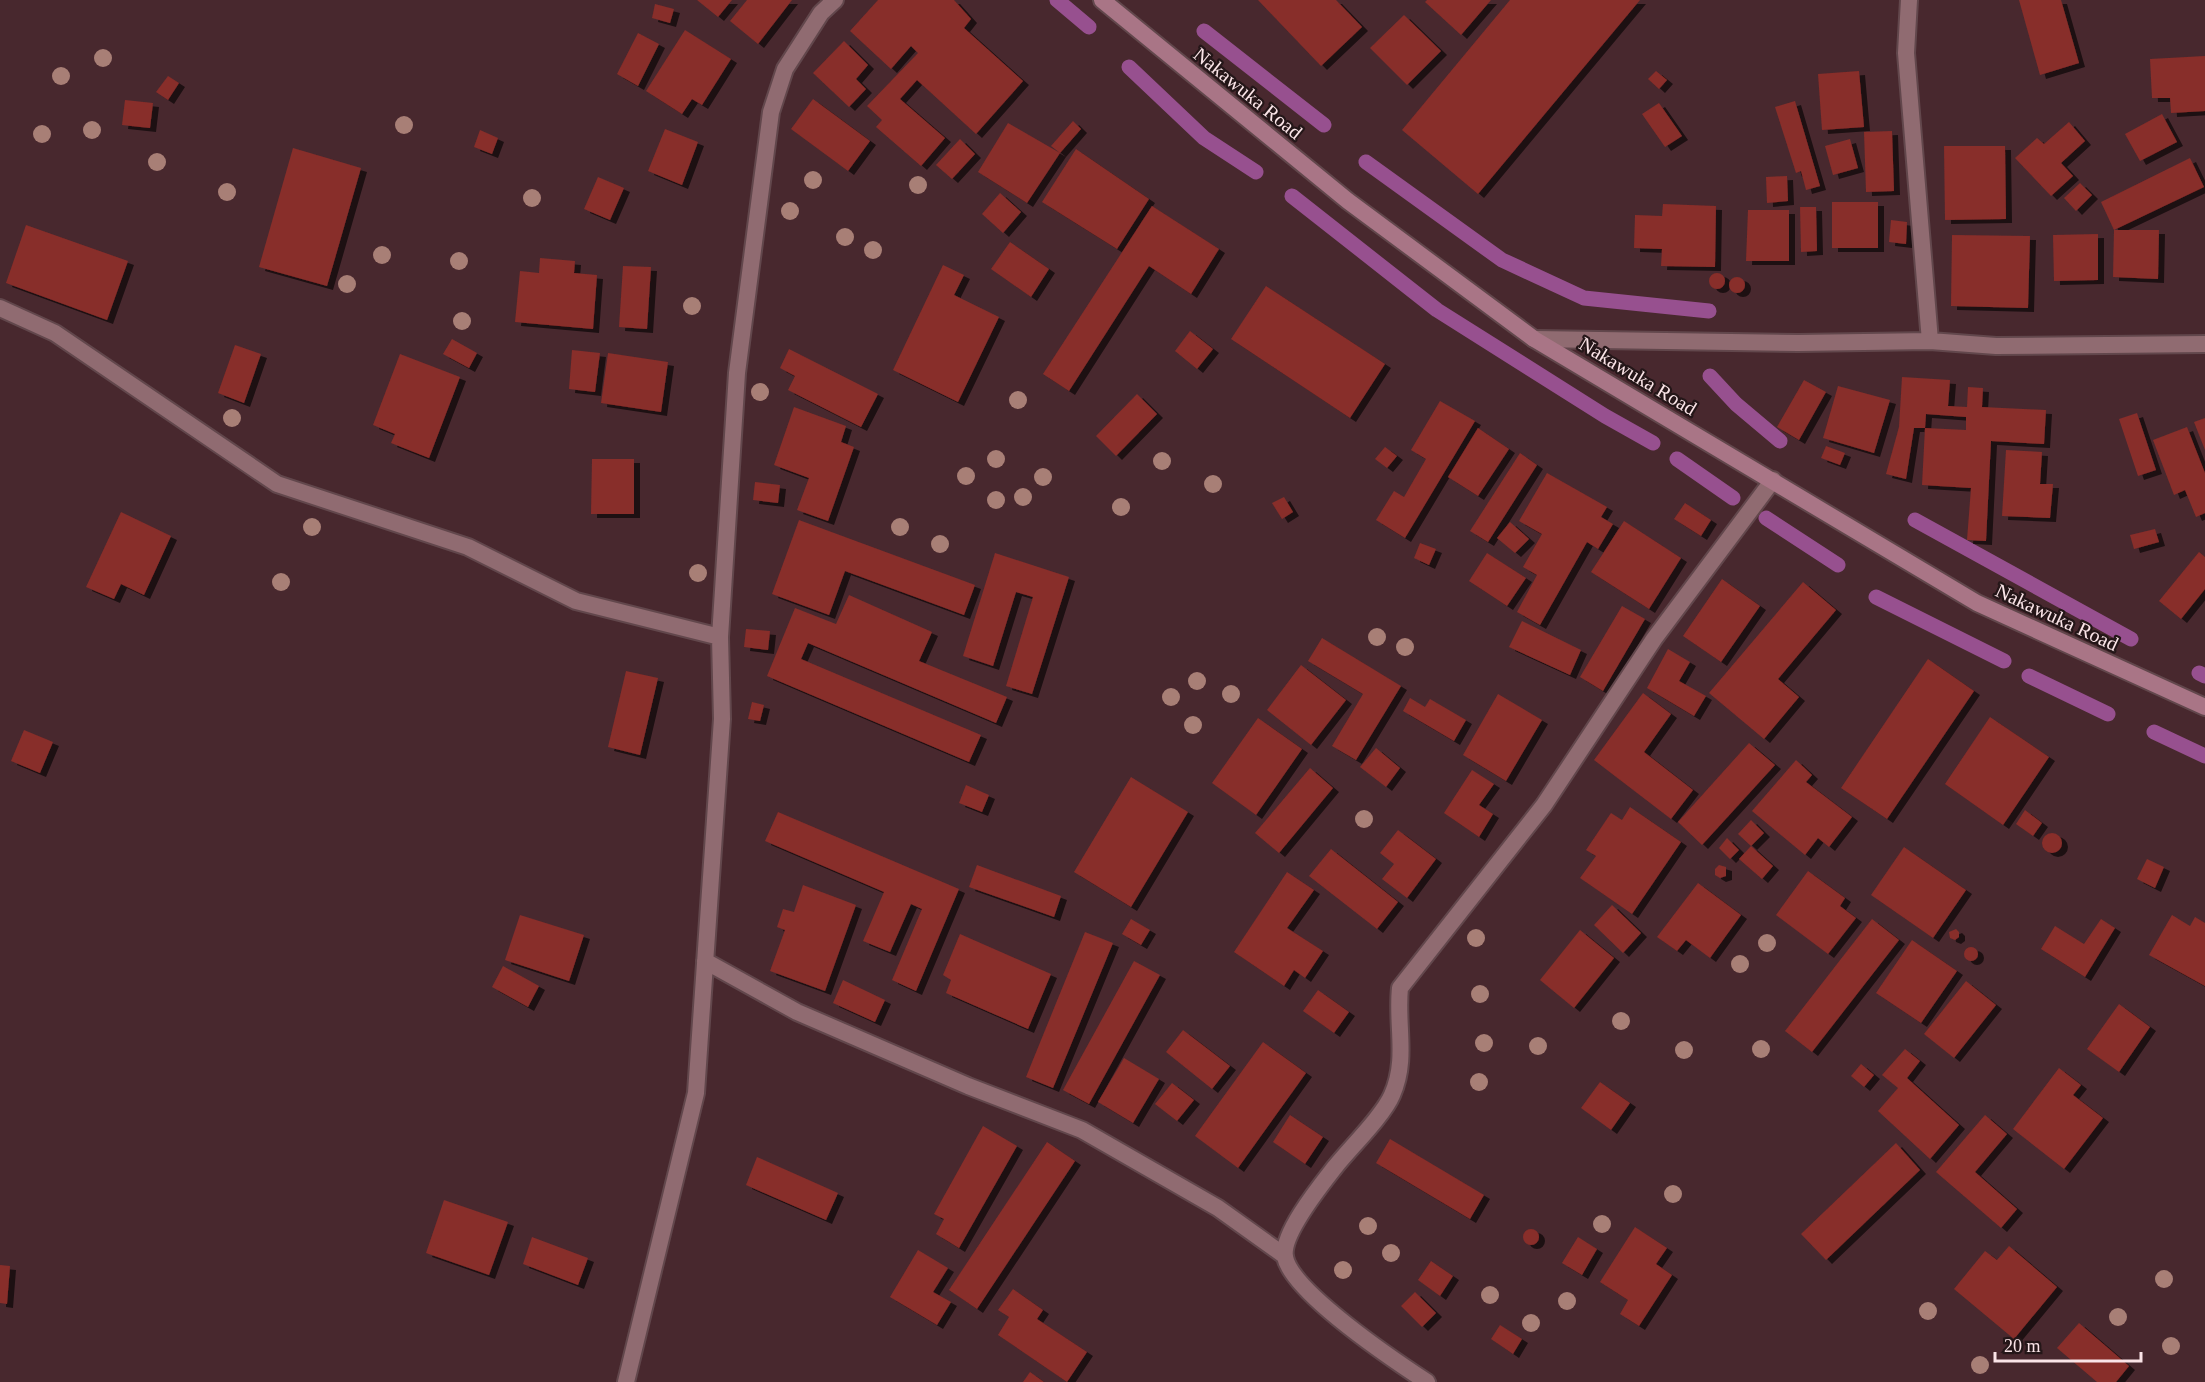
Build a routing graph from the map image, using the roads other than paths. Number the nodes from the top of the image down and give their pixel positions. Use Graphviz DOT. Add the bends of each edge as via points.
graph roads {
  1 [pos="835,0"];
  2 [pos="1102,0"];
  3 [pos="1909,0"];
  4 [pos="0,308"];
  5 [pos="1534,339"];
  6 [pos="1930,341"];
  7 [pos="2205,344"];
  8 [pos="1773,480"];
  9 [pos="720,637"];
  10 [pos="2205,707"];
  11 [pos="705,961"];
  12 [pos="1285,1256"];
  13 [pos="626,1382"];
  14 [pos="1427,1382"];
  1 -- 9 [label="street" via="821,13 785,69 771,112 737,373"];
  2 -- 5 [label="main road, Nakawuka Road" via="1348,201"];
  3 -- 6 [label="street" via="1906,53"];
  4 -- 9 [label="street" via="55,333 277,484 468,547 576,601"];
  5 -- 6 [label="street"];
  5 -- 8 [label="main road, Nakawuka Road"];
  6 -- 7 [label="street" via="1996,346"];
  8 -- 10 [label="main road, Nakawuka Road" via="1977,603"];
  8 -- 12 [label="street" via="1654,639 1544,805 1400,988 1400,1073 1391,1098 1312,1196 1291,1232"];
  9 -- 11 [label="street" via="722,719"];
  11 -- 12 [label="street" via="797,1012 1082,1130 1218,1208"];
  11 -- 13 [label="street" via="696,1093"];
  12 -- 14 [label="street" via="1296,1281 1383,1353"];
}
